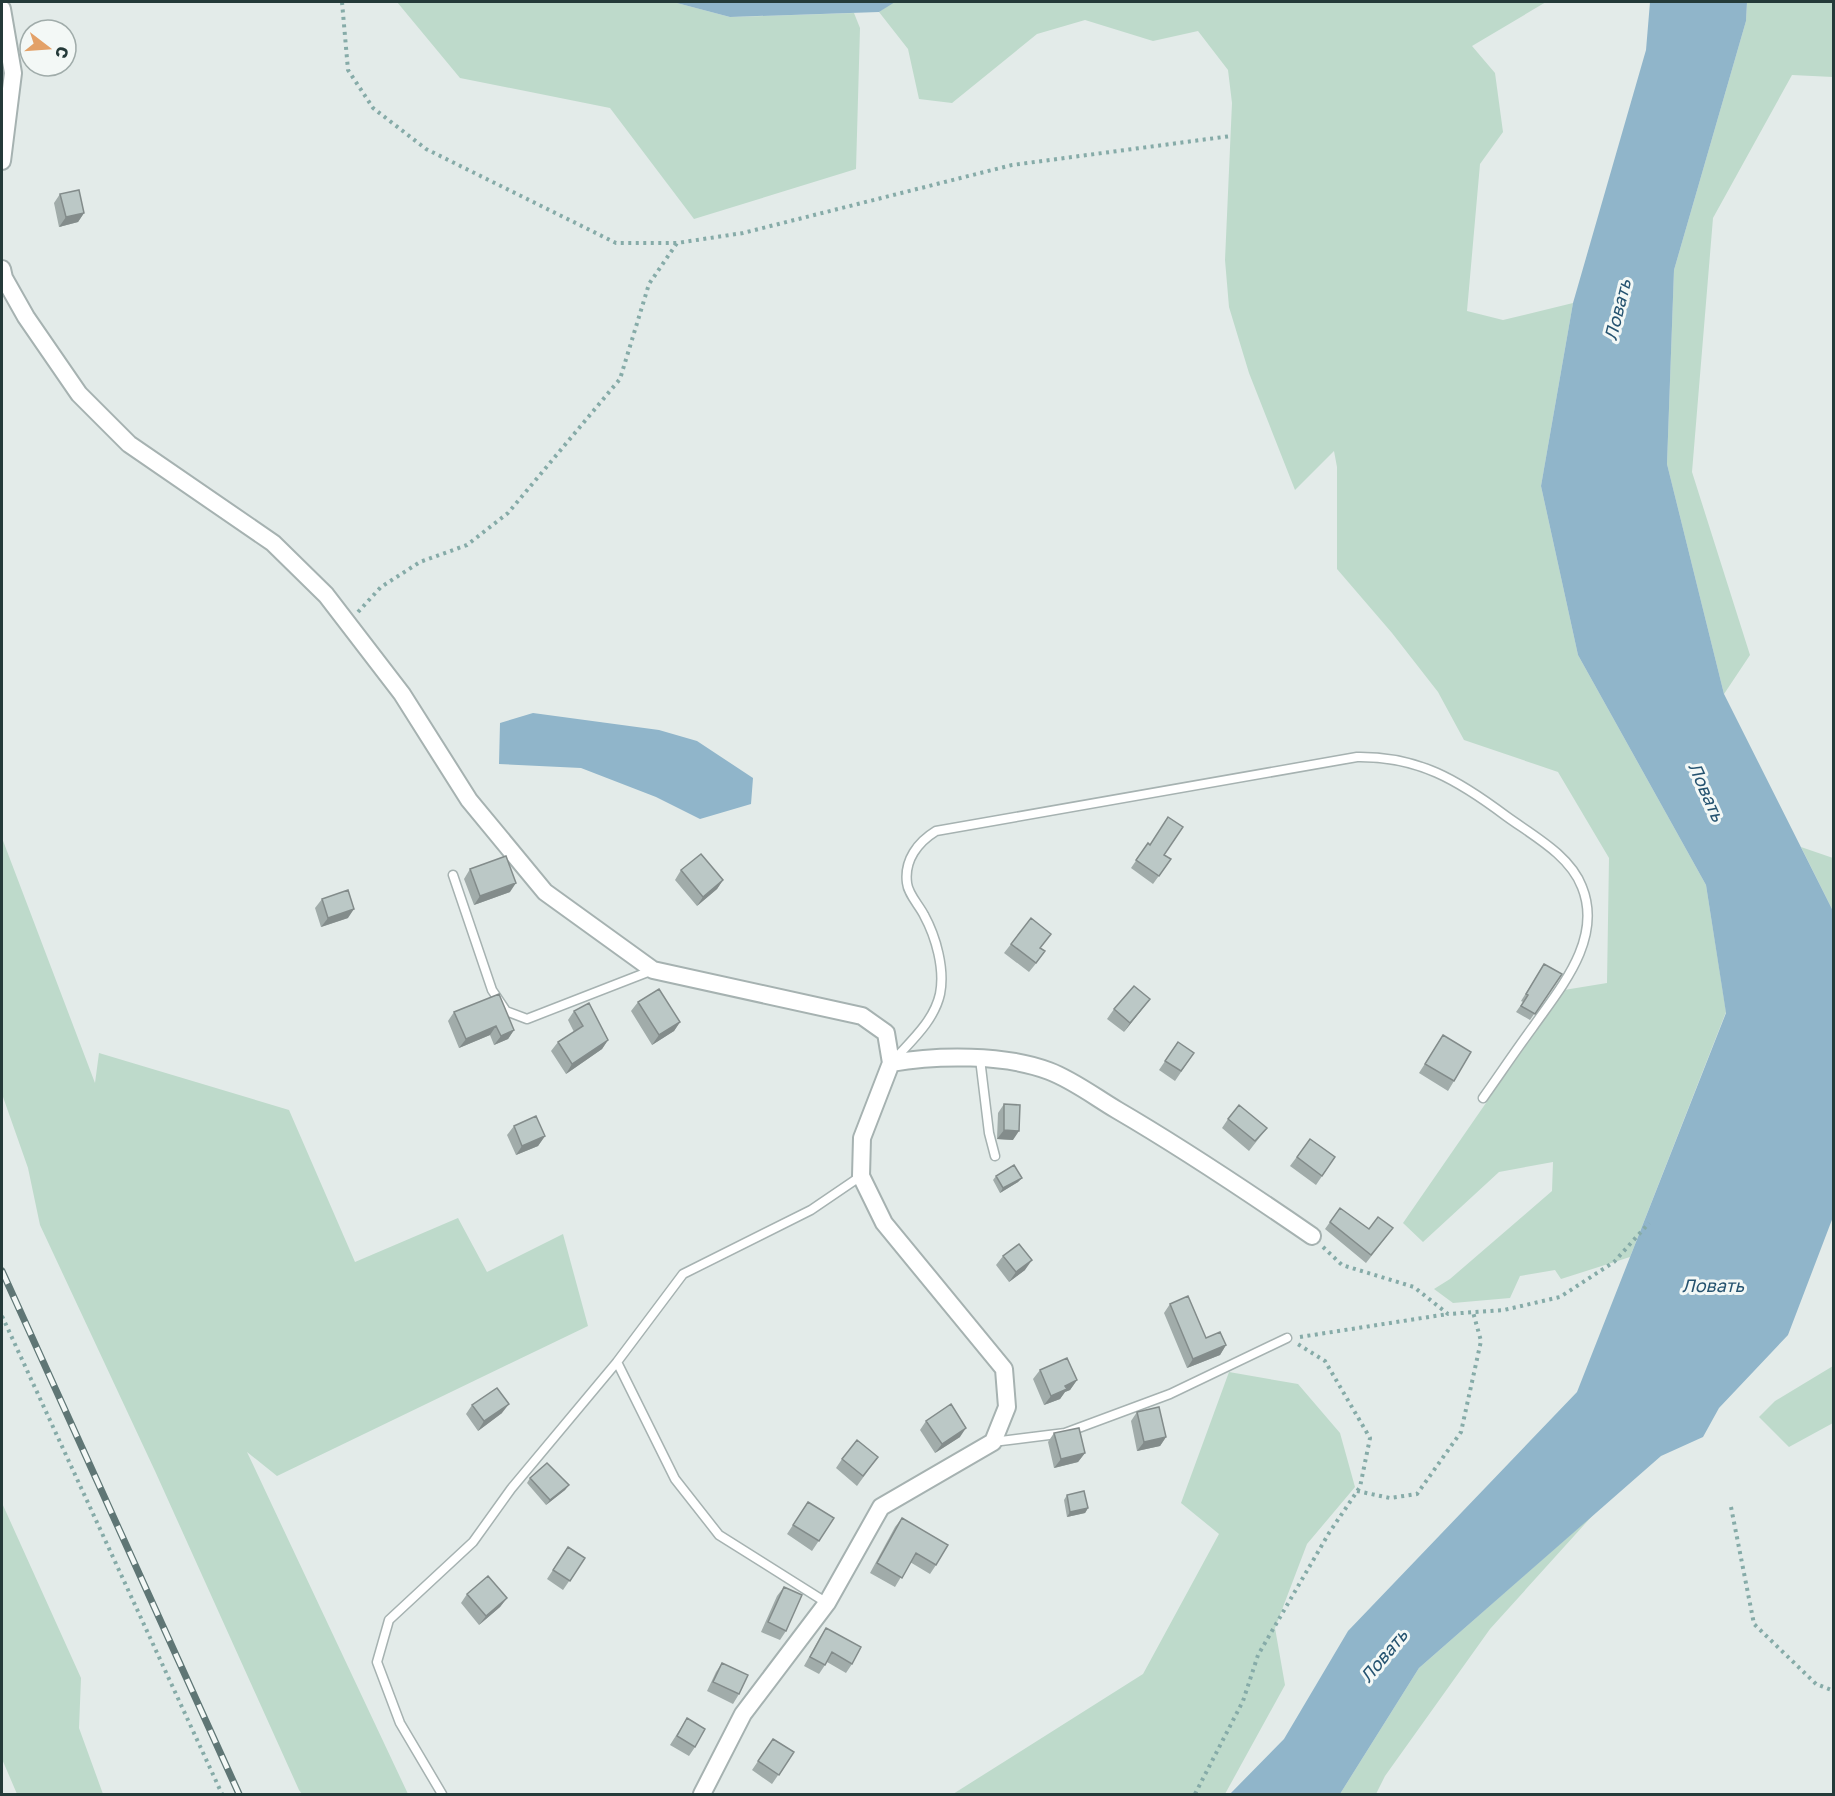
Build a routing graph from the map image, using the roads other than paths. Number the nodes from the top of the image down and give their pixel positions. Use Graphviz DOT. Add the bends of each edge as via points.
graph roads {
  1 [pos="2,9"];
  2 [pos="2,161"];
  3 [pos="2,269"];
  4 [pos="453,875"];
  5 [pos="653,970"];
  6 [pos="980,1059"];
  7 [pos="891,1063"];
  8 [pos="1483,1098"];
  9 [pos="995,1156"];
  10 [pos="861,1176"];
  11 [pos="1312,1236"];
  12 [pos="1287,1338"];
  13 [pos="617,1362"];
  14 [pos="993,1442"];
  15 [pos="827,1603"];
  16 [pos="442,1794"];
  17 [pos="702,1794"];
  1 -- 2 [label="street" via="13,73"];
  3 -- 5 [label="street" via="26,317 80,394 129,444 273,543 326,595 402,694 469,800 545,892"];
  4 -- 5 [label="lane" via="492,990 506,1011 527,1019"];
  5 -- 7 [label="street" via="862,1016 886,1033"];
  6 -- 7 [label="street" via="921,1058"];
  6 -- 9 [label="lane"];
  6 -- 11 [label="street" via="1050,1071 1197,1157"];
  7 -- 8 [label="lane" via="926,1025 940,994 940,955 925,916 907,885 906,867 921,840 929,835 1004,817 1357,757 1387,756 1439,771 1488,802 1560,856 1582,885 1587,908 1586,933 1572,971"];
  7 -- 10 [label="street" via="862,1137"];
  10 -- 13 [label="lane" via="811,1210 683,1274"];
  10 -- 14 [label="street" via="884,1223 1004,1370 1007,1407"];
  12 -- 14 [label="lane" via="1170,1394 1065,1433"];
  13 -- 15 [label="lane" via="675,1479 719,1535"];
  13 -- 16 [label="lane" via="511,1489 473,1542 389,1620 377,1662 400,1723"];
  14 -- 15 [label="street" via="881,1507"];
  15 -- 17 [label="street" via="742,1714"];
}
